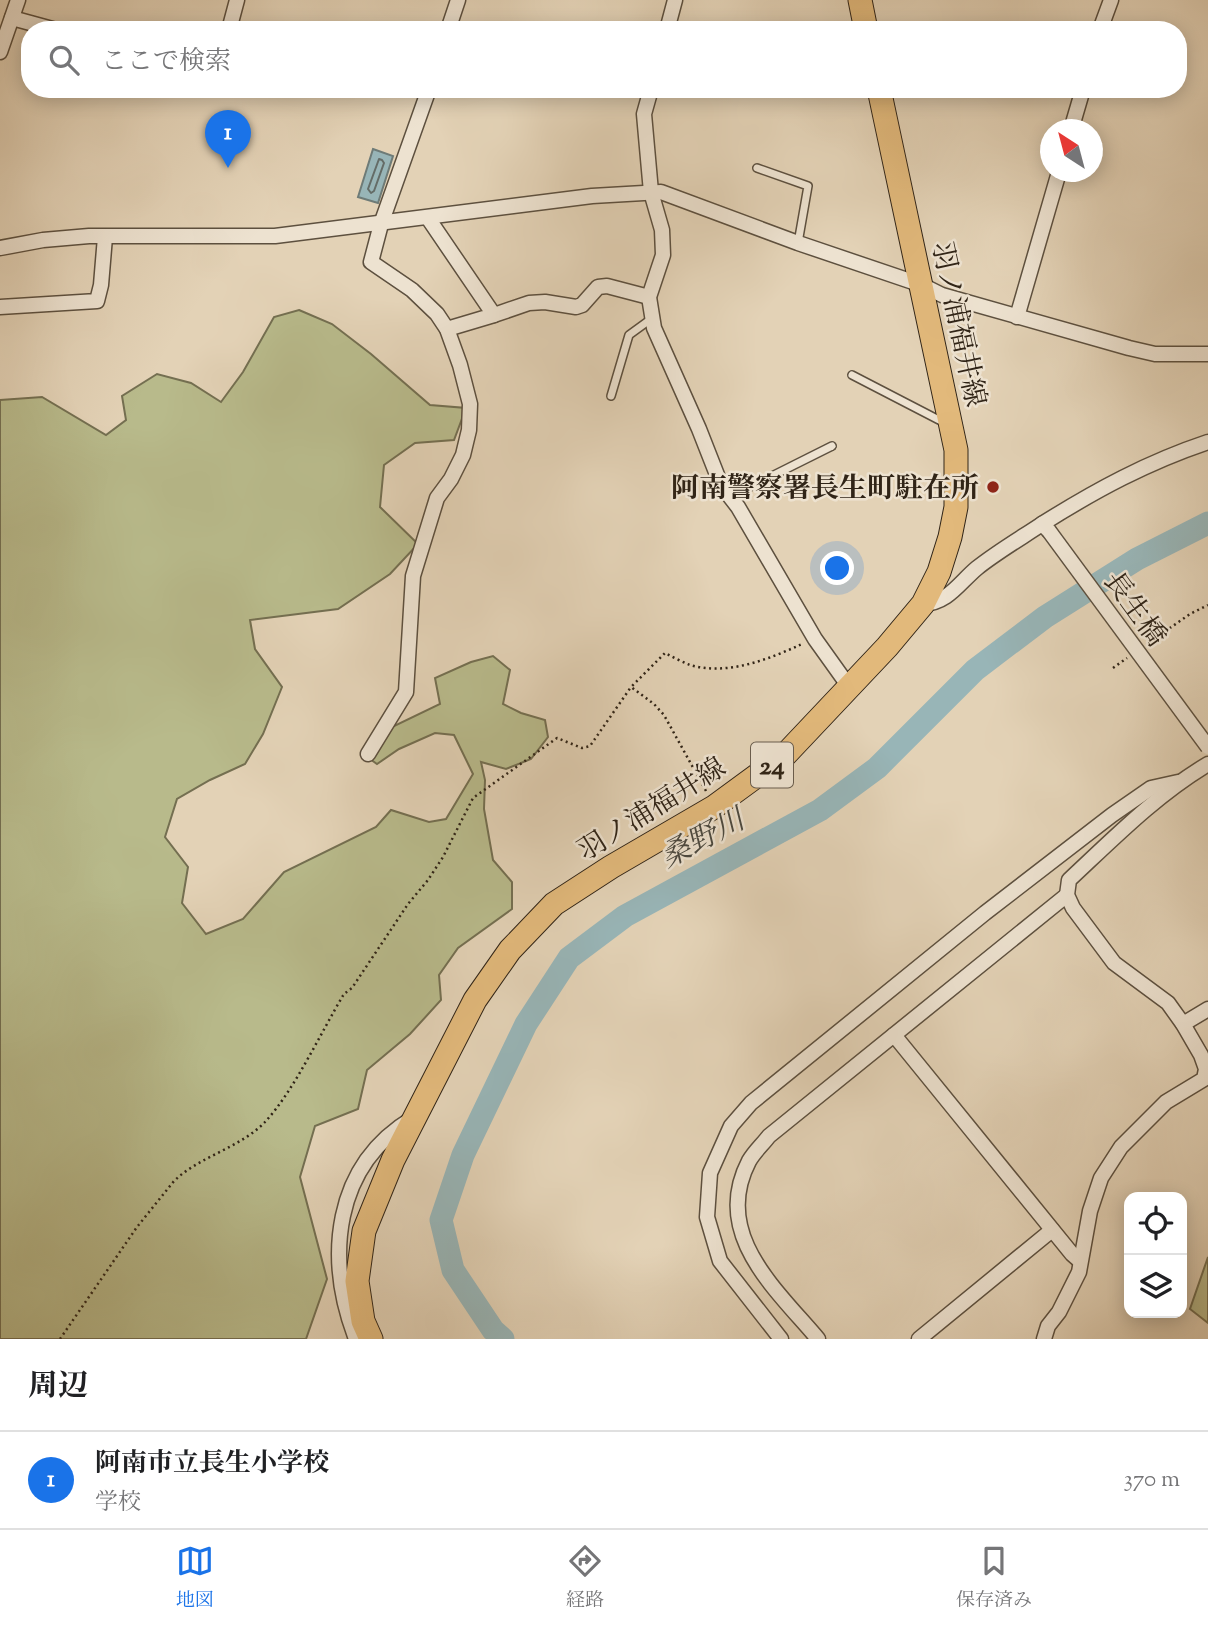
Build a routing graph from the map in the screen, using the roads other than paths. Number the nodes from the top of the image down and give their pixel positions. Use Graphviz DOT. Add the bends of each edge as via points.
graph roads {
  1 [pos="18,0"];
  2 [pos="237,0"];
  3 [pos="458,0"];
  4 [pos="675,0"];
  5 [pos="860,0"];
  6 [pos="1111,0"];
  7 [pos="12,18"];
  8 [pos="23,21"];
  9 [pos="231,21"];
  10 [pos="451,21"];
  11 [pos="669,21"];
  12 [pos="864,21"];
  13 [pos="1103,21"];
  14 [pos="0,52"];
  15 [pos="426,98"];
  16 [pos="649,98"];
  17 [pos="881,98"];
  18 [pos="1080,98"];
  19 [pos="1074,119"];
  20 [pos="757,168"];
  21 [pos="1056,182"];
  22 [pos="651,192"];
  23 [pos="428,218"];
  24 [pos="381,224"];
  25 [pos="105,237"];
  26 [pos="798,243"];
  27 [pos="0,248"];
  28 [pos="922,285"];
  29 [pos="649,297"];
  30 [pos="0,307"];
  31 [pos="494,315"];
  32 [pos="1017,317"];
  33 [pos="651,319"];
  34 [pos="447,329"];
  35 [pos="1208,354"];
  36 [pos="852,375"];
  37 [pos="611,396"];
  38 [pos="950,422"];
  39 [pos="1208,442"];
  40 [pos="832,446"];
  41 [pos="729,497"];
  42 [pos="1046,527"];
  43 [pos="923,604"];
  44 [pos="850,688"];
  45 [pos="1208,747"];
  46 [pos="368,754"];
  47 [pos="1208,764"];
  48 [pos="1178,782"];
  49 [pos="1067,895"];
  50 [pos="1208,1009"];
  51 [pos="1183,1024"];
  52 [pos="894,1035"];
  53 [pos="416,1116"];
  54 [pos="1052,1230"];
  55 [pos="1080,1261"];
  56 [pos="356,1339"];
  57 [pos="371,1339"];
  58 [pos="781,1339"];
  59 [pos="818,1339"];
  60 [pos="919,1339"];
  61 [pos="1044,1339"];
  1 -- 7 [label="street"];
  2 -- 9 [label="street"];
  3 -- 10 [label="street"];
  4 -- 11 [label="street"];
  5 -- 12 [label="main road"];
  6 -- 13 [label="street"];
  7 -- 8 [label="street"];
  7 -- 14 [label="street"];
  15 -- 24 [label="street"];
  16 -- 22 [label="street" via="645,114"];
  17 -- 28 [label="main road, 羽ノ浦福井線 / 24"];
  18 -- 19 [label="street"];
  20 -- 26 [label="lane" via="808,186"];
  21 -- 32 [label="street"];
  22 -- 23 [label="street"];
  22 -- 26 [label="street"];
  22 -- 29 [label="street" via="662,230 663,255"];
  23 -- 24 [label="street"];
  23 -- 31 [label="street"];
  24 -- 25 [label="street" via="275,236"];
  24 -- 34 [label="street" via="371,262 422,299"];
  25 -- 27 [label="street"];
  25 -- 30 [label="street" via="97,301"];
  26 -- 28 [label="street"];
  28 -- 32 [label="street"];
  28 -- 38 [label="main road, 羽ノ浦福井線 / 24"];
  29 -- 31 [label="street" via="598,287 576,307 529,303"];
  29 -- 33 [label="street"];
  31 -- 34 [label="street"];
  32 -- 35 [label="street" via="1155,354"];
  33 -- 37 [label="lane" via="629,335"];
  33 -- 41 [label="street"];
  34 -- 46 [label="street" via="470,404 469,430 452,479 437,498 413,576 406,692"];
  36 -- 38 [label="lane"];
  38 -- 43 [label="main road, 羽ノ浦福井線 / 24" via="957,450 956,507 939,572"];
  39 -- 42 [label="street" via="1165,456 1096,490"];
  40 -- 41 [label="lane"];
  41 -- 44 [label="street"];
  42 -- 43 [label="street" via="976,569 936,603"];
  42 -- 45 [label="street, 長生橋, bridge"];
  43 -- 44 [label="main road, 羽ノ浦福井線 / 24"];
  44 -- 53 [label="main road, 羽ノ浦福井線 / 24" via="785,755 714,807 554,904 510,950 475,1000"];
  47 -- 48 [label="street"];
  48 -- 49 [label="street" via="1069,880"];
  48 -- 58 [label="street" via="1151,788 1112,814 761,1094 731,1126 710,1173 707,1217 720,1261"];
  49 -- 51 [label="street" via="1114,963 1168,1003"];
  49 -- 52 [label="street"];
  50 -- 51 [label="street"];
  51 -- 55 [label="street" via="1201,1055 1204,1079 1166,1102 1115,1157 1097,1189"];
  52 -- 54 [label="street"];
  52 -- 59 [label="street" via="769,1136 749,1161 740,1188 737,1214 753,1260"];
  53 -- 56 [label="street" via="377,1148 345,1205 338,1237 338,1275"];
  53 -- 57 [label="main road, 羽ノ浦福井線 / 24" via="364,1231 357,1282"];
  54 -- 55 [label="street"];
  54 -- 60 [label="street"];
  55 -- 61 [label="street" via="1079,1272"];
}
